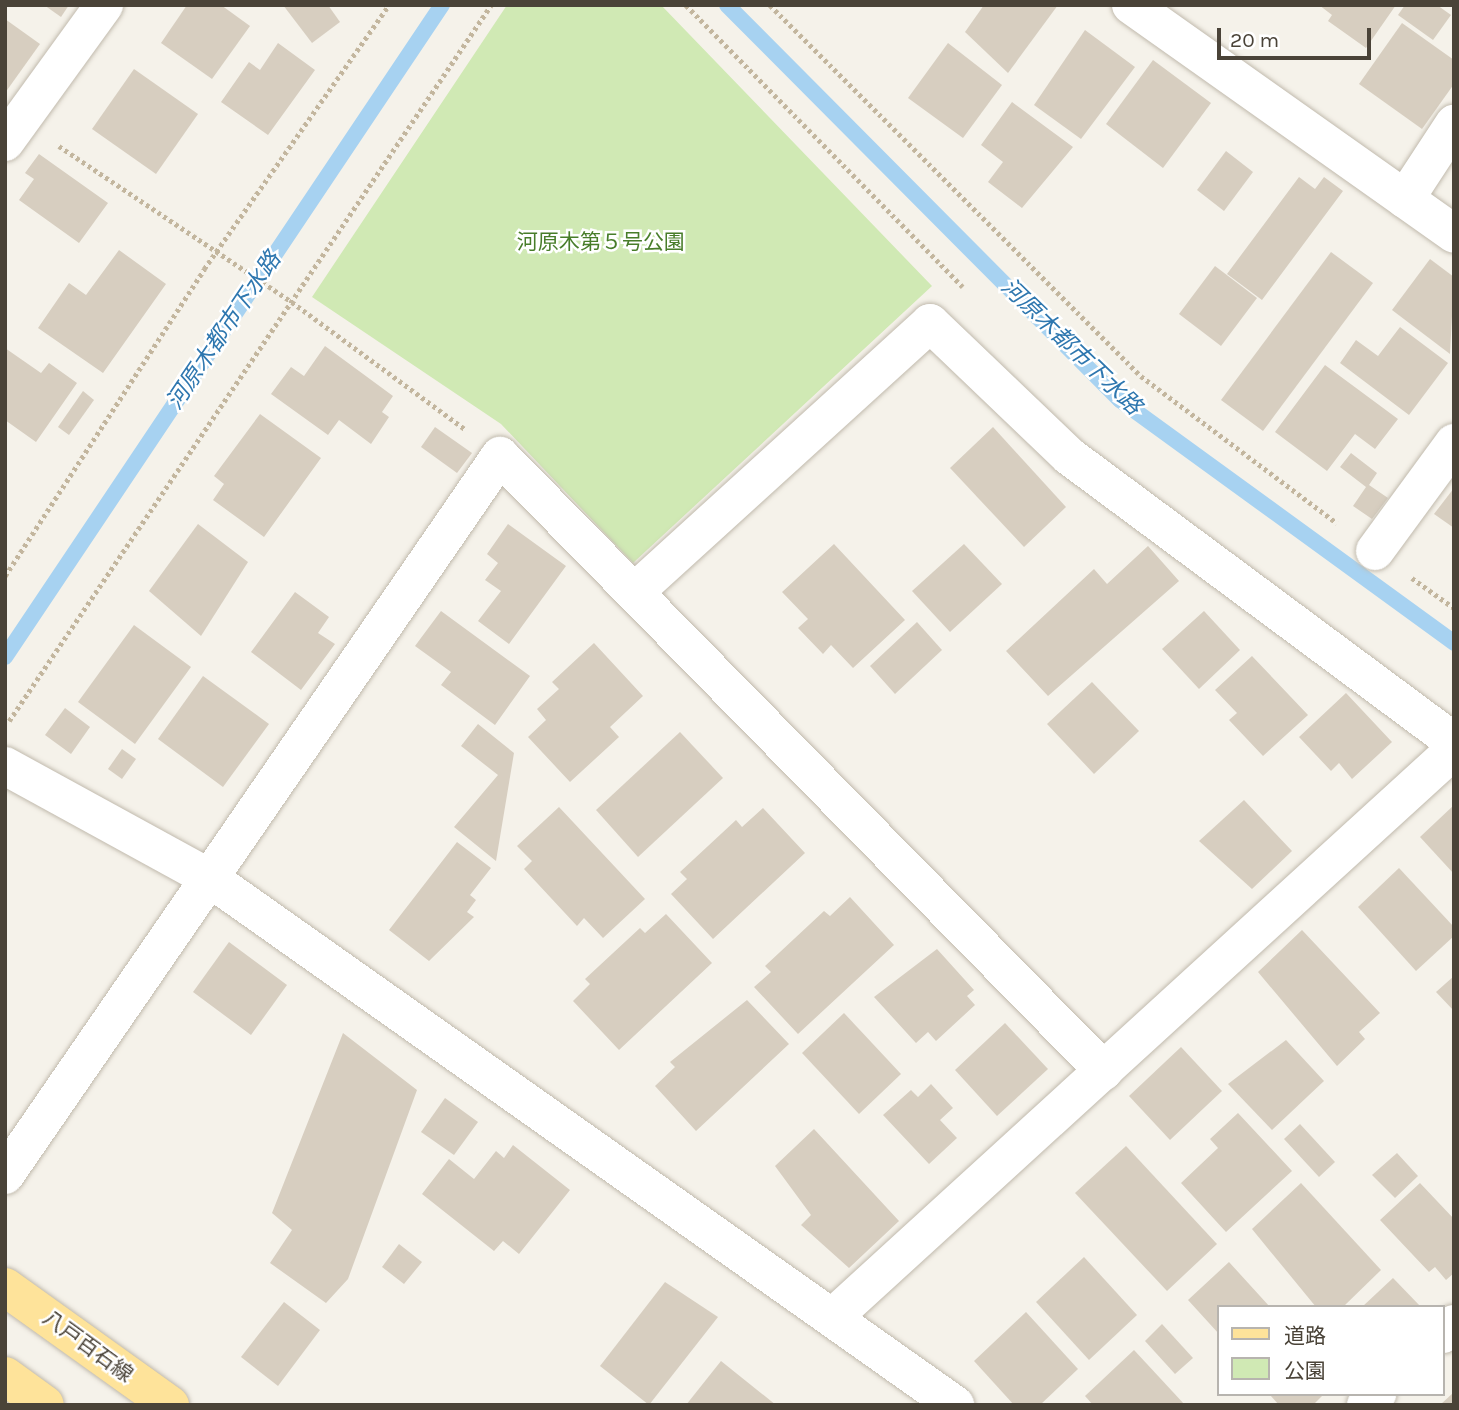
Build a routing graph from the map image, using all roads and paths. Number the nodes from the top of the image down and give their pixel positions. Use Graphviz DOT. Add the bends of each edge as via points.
graph roads {
  1 [pos="104,5"];
  2 [pos="389,5"];
  3 [pos="491,5"];
  4 [pos="685,5"];
  5 [pos="770,5"];
  6 [pos="1131,5"];
  7 [pos="1454,124"];
  8 [pos="13,131"];
  9 [pos="1405,199"];
  10 [pos="1454,234"];
  11 [pos="216,251"];
  12 [pos="969,292"];
  13 [pos="292,302"];
  14 [pos="1454,443"];
  15 [pos="500,456"];
  16 [pos="1375,551"];
  17 [pos="5,576"];
  18 [pos="638,589"];
  19 [pos="1454,608"];
  20 [pos="5,726"];
  21 [pos="1454,742"];
  22 [pos="1454,750"];
  23 [pos="5,766"];
  24 [pos="208,877"];
  25 [pos="1104,1071"];
  26 [pos="5,1175"];
  27 [pos="5,1287"];
  28 [pos="833,1317"];
  29 [pos="5,1376"];
  30 [pos="45,1405"];
  31 [pos="170,1405"];
  32 [pos="955,1405"];
  1 -- 8 [label="street"];
  2 -- 11 [label="path"];
  3 -- 13 [label="path"];
  4 -- 12 [label="path"];
  5 -- 16 [label="path" via="1141,376"];
  6 -- 9 [label="street"];
  7 -- 9 [label="street"];
  8 -- 11 [label="path"];
  9 -- 10 [label="street"];
  11 -- 13 [label="path"];
  11 -- 17 [label="path"];
  13 -- 15 [label="path"];
  13 -- 20 [label="path"];
  14 -- 16 [label="street"];
  15 -- 18 [label="street"];
  15 -- 24 [label="street"];
  16 -- 19 [label="path"];
  18 -- 21 [label="street" via="930,323 1069,456"];
  18 -- 25 [label="street"];
  22 -- 25 [label="street"];
  23 -- 24 [label="street"];
  24 -- 26 [label="street"];
  24 -- 28 [label="street"];
  25 -- 28 [label="street"];
  27 -- 31 [label="main road, 八戸百石線"];
  28 -- 32 [label="street"];
  29 -- 30 [label="main road"];
}
